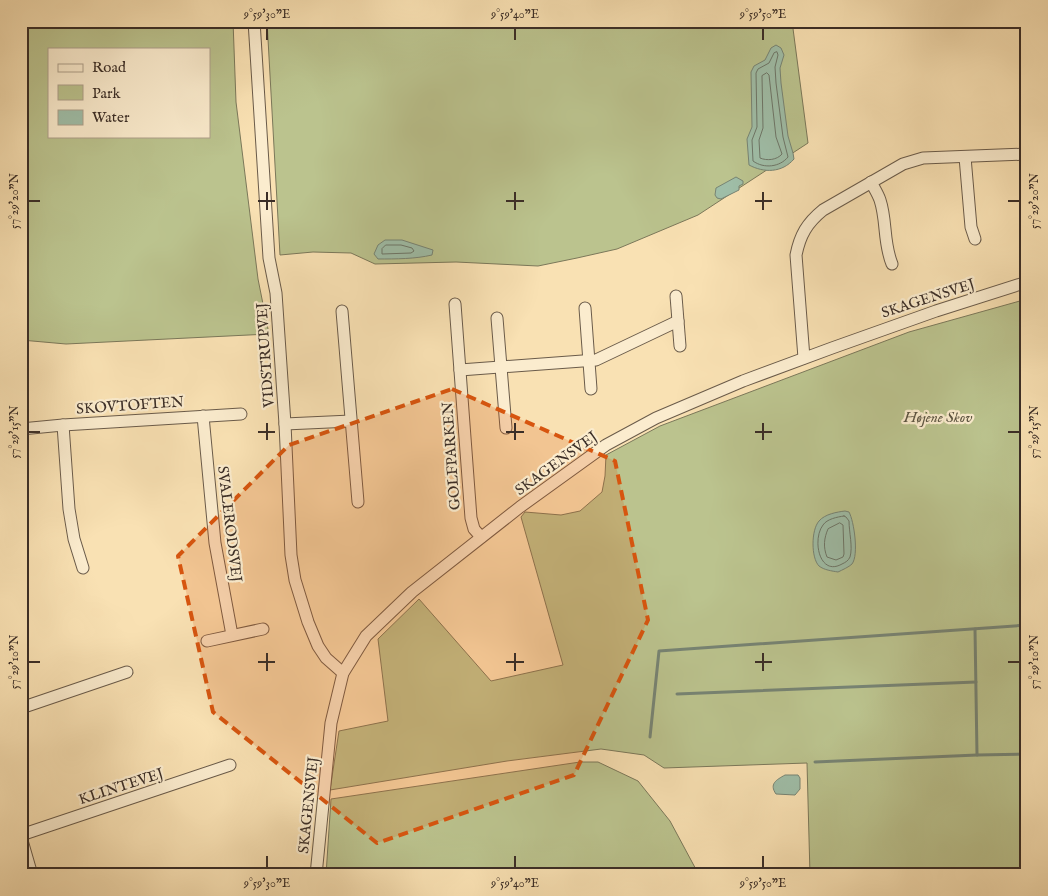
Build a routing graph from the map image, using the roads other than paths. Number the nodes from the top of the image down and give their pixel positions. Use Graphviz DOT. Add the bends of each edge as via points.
graph roads {
  1 [pos="254,21"];
  2 [pos="1027,154"];
  3 [pos="965,156"];
  4 [pos="871,182"];
  5 [pos="975,239"];
  6 [pos="892,264"];
  7 [pos="1027,282"];
  8 [pos="676,296"];
  9 [pos="455,304"];
  10 [pos="585,308"];
  11 [pos="342,311"];
  12 [pos="497,318"];
  13 [pos="678,321"];
  14 [pos="680,346"];
  15 [pos="804,358"];
  16 [pos="589,361"];
  17 [pos="501,367"];
  18 [pos="460,370"];
  19 [pos="591,389"];
  20 [pos="241,414"];
  21 [pos="203,416"];
  22 [pos="351,421"];
  23 [pos="285,424"];
  24 [pos="62,425"];
  25 [pos="506,428"];
  26 [pos="21,429"];
  27 [pos="358,502"];
  28 [pos="481,537"];
  29 [pos="83,568"];
  30 [pos="263,629"];
  31 [pos="232,635"];
  32 [pos="207,641"];
  33 [pos="127,672"];
  34 [pos="343,673"];
  35 [pos="21,708"];
  36 [pos="230,765"];
  37 [pos="21,836"];
  38 [pos="32,875"];
  39 [pos="316,875"];
  1 -- 23 [label="street, VIDSTRUPVEJ" via="268,249 276,294"];
  2 -- 3 [label="street"];
  3 -- 4 [label="street" via="912,160"];
  3 -- 5 [label="street" via="970,227"];
  4 -- 6 [label="street" via="883,210 886,250"];
  4 -- 15 [label="street" via="811,220 799,242 797,266"];
  7 -- 15 [label="street, SKAGENSVEJ" via="936,310"];
  8 -- 13 [label="street"];
  9 -- 18 [label="street, GOLFPARKEN"];
  10 -- 16 [label="street"];
  11 -- 22 [label="street"];
  12 -- 17 [label="street"];
  13 -- 14 [label="street"];
  13 -- 16 [label="street"];
  15 -- 28 [label="street, SKAGENSVEJ" via="672,409 637,427 606,445"];
  16 -- 17 [label="street"];
  16 -- 19 [label="street"];
  17 -- 18 [label="street"];
  17 -- 25 [label="street"];
  18 -- 28 [label="street, GOLFPARKEN" via="471,518"];
  20 -- 21 [label="street, SKOVTOFTEN"];
  21 -- 24 [label="street, SKOVTOFTEN"];
  21 -- 31 [label="street, SVALERODSVEJ" via="215,543"];
  22 -- 23 [label="street"];
  22 -- 27 [label="street"];
  23 -- 34 [label="street, VIDSTRUPVEJ" via="295,580 318,646"];
  24 -- 26 [label="street, SKOVTOFTEN"];
  24 -- 29 [label="street" via="69,509"];
  28 -- 34 [label="street, SKAGENSVEJ" via="379,622 366,636"];
  30 -- 31 [label="street"];
  31 -- 32 [label="street"];
  33 -- 35 [label="street"];
  34 -- 39 [label="street, SKAGENSVEJ" via="331,723"];
  36 -- 37 [label="street, KLINTEVEJ"];
  37 -- 38 [label="street"];
}
